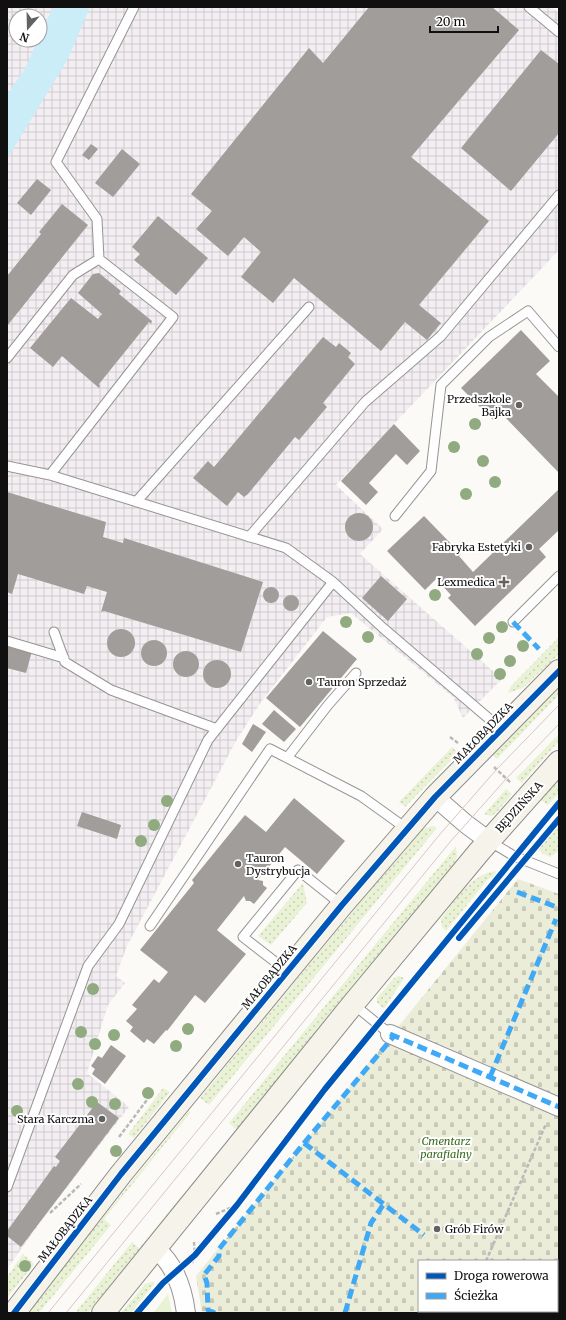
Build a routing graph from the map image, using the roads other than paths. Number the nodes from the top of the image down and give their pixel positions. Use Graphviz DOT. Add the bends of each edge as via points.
graph roads {
  1 [pos="134,7"];
  2 [pos="530,7"];
  3 [pos="559,32"];
  4 [pos="559,195"];
  5 [pos="99,258"];
  6 [pos="309,307"];
  7 [pos="559,347"];
  8 [pos="7,358"];
  9 [pos="7,466"];
  10 [pos="50,475"];
  11 [pos="136,502"];
  12 [pos="394,516"];
  13 [pos="249,537"];
  14 [pos="559,576"];
  15 [pos="332,582"];
  16 [pos="513,622"];
  17 [pos="54,632"];
  18 [pos="7,641"];
  19 [pos="64,658"];
  20 [pos="559,671"];
  21 [pos="356,673"];
  22 [pos="501,728"];
  23 [pos="216,729"];
  24 [pos="287,758"];
  25 [pos="559,762"];
  26 [pos="435,797"];
  27 [pos="407,829"];
  28 [pos="484,846"];
  29 [pos="559,874"];
  30 [pos="342,905"];
  31 [pos="150,926"];
  32 [pos="287,971"];
  33 [pos="353,1004"];
  34 [pos="390,1034"];
  35 [pos="556,1106"];
  36 [pos="7,1187"];
  37 [pos="156,1249"];
  38 [pos="14,1313"];
  39 [pos="103,1313"];
  40 [pos="186,1313"];
  1 -- 5 [label="lane" via="56,162 97,219"];
  2 -- 3 [label="lane"];
  4 -- 13 [label="lane" via="441,336 365,402"];
  5 -- 8 [label="lane" via="73,275"];
  5 -- 10 [label="lane" via="173,316"];
  6 -- 11 [label="lane"];
  7 -- 12 [label="lane" via="528,311 489,337 441,385 432,471"];
  9 -- 10 [label="lane"];
  10 -- 11 [label="lane"];
  11 -- 13 [label="lane"];
  13 -- 15 [label="lane" via="286,548"];
  14 -- 16 [label="lane"];
  15 -- 22 [label="lane"];
  15 -- 23 [label="lane"];
  17 -- 19 [label="lane"];
  18 -- 19 [label="lane"];
  19 -- 23 [label="lane" via="65,662 111,690"];
  20 -- 22 [label="street, MAŁOBĄDZKA"];
  21 -- 24 [label="lane"];
  22 -- 26 [label="street, MAŁOBĄDZKA"];
  23 -- 36 [label="lane" via="208,740 119,924 88,966"];
  24 -- 27 [label="lane" via="361,796"];
  24 -- 31 [label="lane" via="270,749"];
  25 -- 28 [label="street, BĘDZIŃSKA"];
  26 -- 27 [label="street, MAŁOBĄDZKA"];
  26 -- 28 [label="street" via="466,824"];
  27 -- 30 [label="street, MAŁOBĄDZKA"];
  28 -- 29 [label="lane"];
  28 -- 33 [label="street"];
  30 -- 32 [label="street, MAŁOBĄDZKA"];
  30 -- 32 [label="lane" via="298,870 243,937"];
  32 -- 38 [label="street, MAŁOBĄDZKA" via="121,1174"];
  33 -- 34 [label="lane"];
  33 -- 37 [label="street"];
  34 -- 35 [label="street"];
  37 -- 39 [label="street"];
  37 -- 40 [label="street" via="175,1272"];
}
